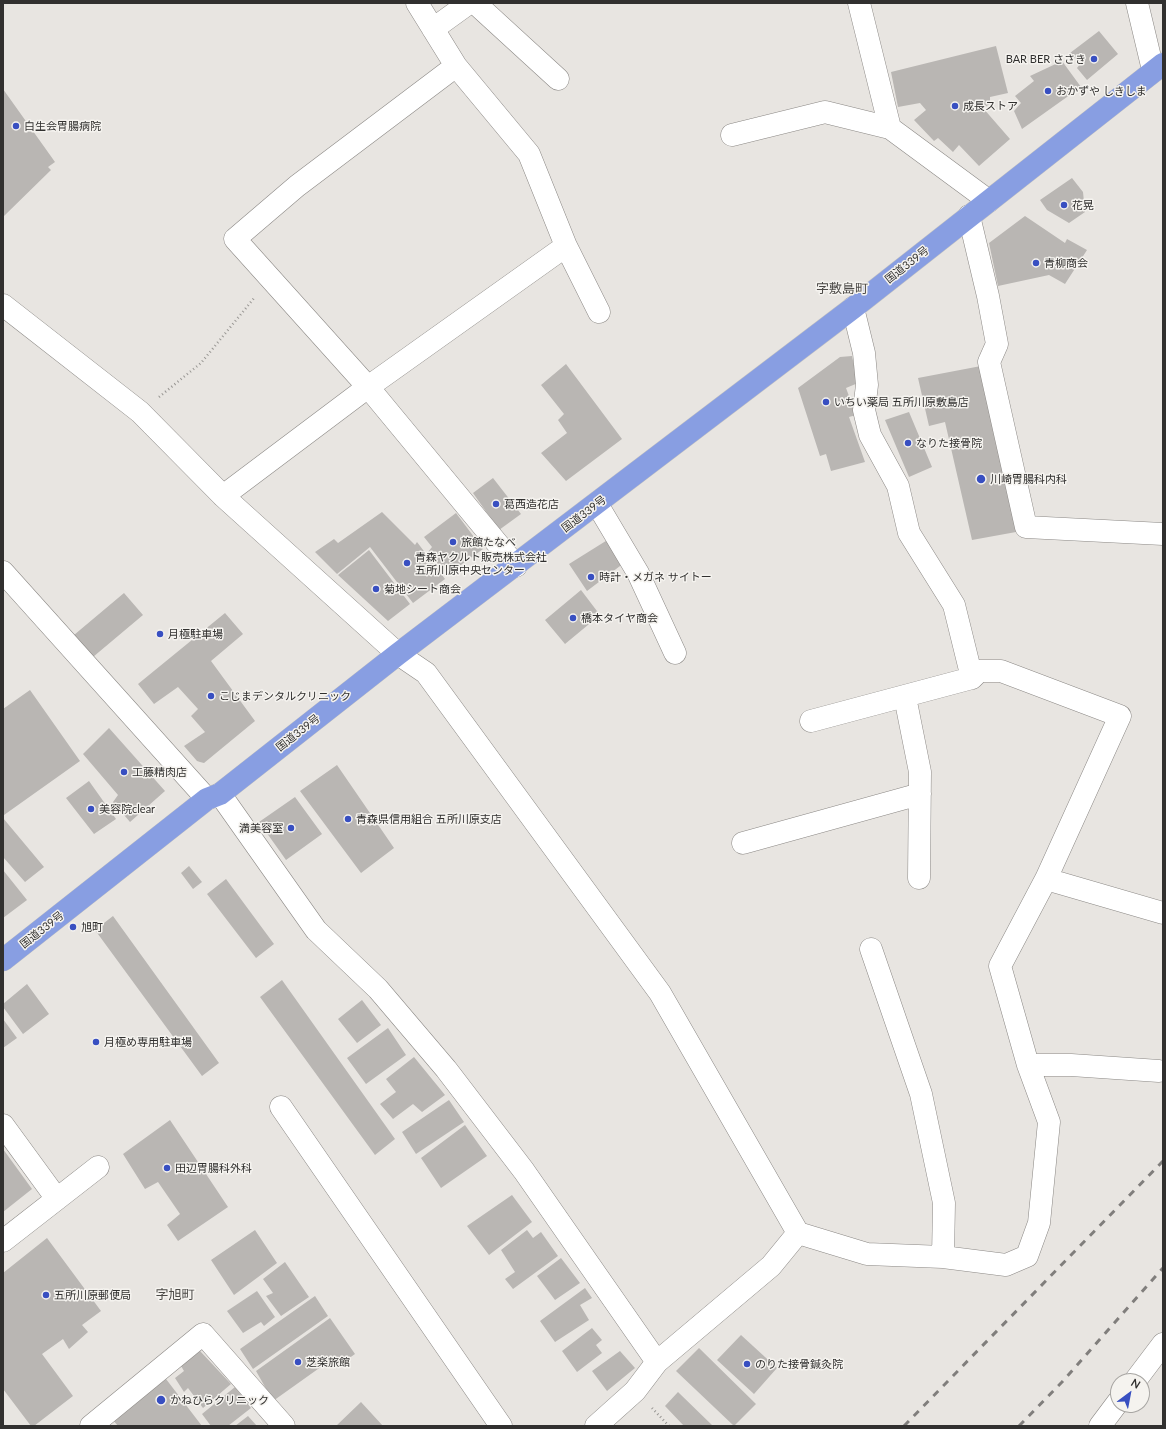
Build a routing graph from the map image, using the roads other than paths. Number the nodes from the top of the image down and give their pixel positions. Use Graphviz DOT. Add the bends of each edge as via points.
graph roads {
  1 [pos="417,3"];
  2 [pos="469,3"];
  3 [pos="475,3"];
  4 [pos="859,3"];
  5 [pos="1137,3"];
  6 [pos="433,29"];
  7 [pos="456,66"];
  8 [pos="1158,67"];
  9 [pos="558,79"];
  10 [pos="890,128"];
  11 [pos="732,135"];
  12 [pos="989,201"];
  13 [pos="969,216"];
  14 [pos="566,246"];
  15 [pos="3,305"];
  16 [pos="853,308"];
  17 [pos="599,312"];
  18 [pos="368,387"];
  19 [pos="223,496"];
  20 [pos="597,504"];
  21 [pos="1163,534"];
  22 [pos="516,566"];
  23 [pos="5,579"];
  24 [pos="675,653"];
  25 [pos="398,654"];
  26 [pos="972,678"];
  27 [pos="905,697"];
  28 [pos="811,721"];
  29 [pos="920,794"];
  30 [pos="213,796"];
  31 [pos="743,843"];
  32 [pos="919,878"];
  33 [pos="1046,879"];
  34 [pos="1163,913"];
  35 [pos="871,949"];
  36 [pos="3,960"];
  37 [pos="1028,1065"];
  38 [pos="1159,1071"];
  39 [pos="281,1107"];
  40 [pos="3,1125"];
  41 [pos="98,1167"];
  42 [pos="57,1199"];
  43 [pos="798,1233"];
  44 [pos="3,1241"];
  45 [pos="943,1257"];
  46 [pos="1163,1344"];
  47 [pos="657,1362"];
  48 [pos="1140,1373"];
  49 [pos="1110,1413"];
  50 [pos="91,1426"];
  51 [pos="284,1426"];
  52 [pos="501,1426"];
  53 [pos="596,1426"];
  54 [pos="1100,1426"];
  1 -- 6 [label="street"];
  2 -- 6 [label="street"];
  3 -- 9 [label="street"];
  4 -- 10 [label="street"];
  5 -- 8 [label="street"];
  6 -- 7 [label="street"];
  7 -- 14 [label="street" via="528,154"];
  7 -- 18 [label="street" via="297,186 235,239"];
  8 -- 12 [label="highway, 国道339号"];
  10 -- 11 [label="street" via="825,112"];
  10 -- 12 [label="street"];
  12 -- 13 [label="highway, 国道339号"];
  13 -- 16 [label="highway, 国道339号"];
  13 -- 21 [label="street" via="997,344 989,362 1026,527"];
  14 -- 17 [label="street"];
  14 -- 18 [label="street"];
  15 -- 19 [label="street" via="140,412"];
  16 -- 20 [label="highway, 国道339号"];
  16 -- 26 [label="street" via="864,353 867,385 864,410 870,435 898,486 909,533 954,605"];
  18 -- 19 [label="street"];
  18 -- 22 [label="street"];
  19 -- 25 [label="street"];
  20 -- 22 [label="highway, 国道339号"];
  20 -- 24 [label="street" via="638,573"];
  22 -- 25 [label="highway, 国道339号"];
  23 -- 30 [label="street"];
  25 -- 30 [label="highway, 国道339号"];
  25 -- 43 [label="street" via="426,673 660,993"];
  26 -- 27 [label="street"];
  26 -- 33 [label="street" via="979,671 1001,671 1120,716"];
  27 -- 28 [label="street"];
  27 -- 29 [label="street" via="920,772"];
  29 -- 31 [label="street"];
  29 -- 32 [label="street"];
  30 -- 36 [label="highway, 国道339号"];
  30 -- 47 [label="street" via="316,930 378,989 446,1069 524,1172"];
  33 -- 34 [label="street"];
  33 -- 37 [label="street" via="1000,966"];
  35 -- 45 [label="street" via="921,1094 944,1203"];
  37 -- 38 [label="street"];
  37 -- 45 [label="street" via="1050,1122 1039,1223 1027,1256 1006,1265"];
  39 -- 52 [label="street"];
  40 -- 42 [label="street"];
  41 -- 42 [label="street"];
  42 -- 44 [label="street"];
  43 -- 45 [label="street" via="867,1254"];
  43 -- 47 [label="street" via="771,1266"];
  46 -- 48 [label="street"];
  47 -- 53 [label="street" via="635,1391"];
  49 -- 54 [label="street"];
  50 -- 51 [label="street" via="203,1334"];
}
